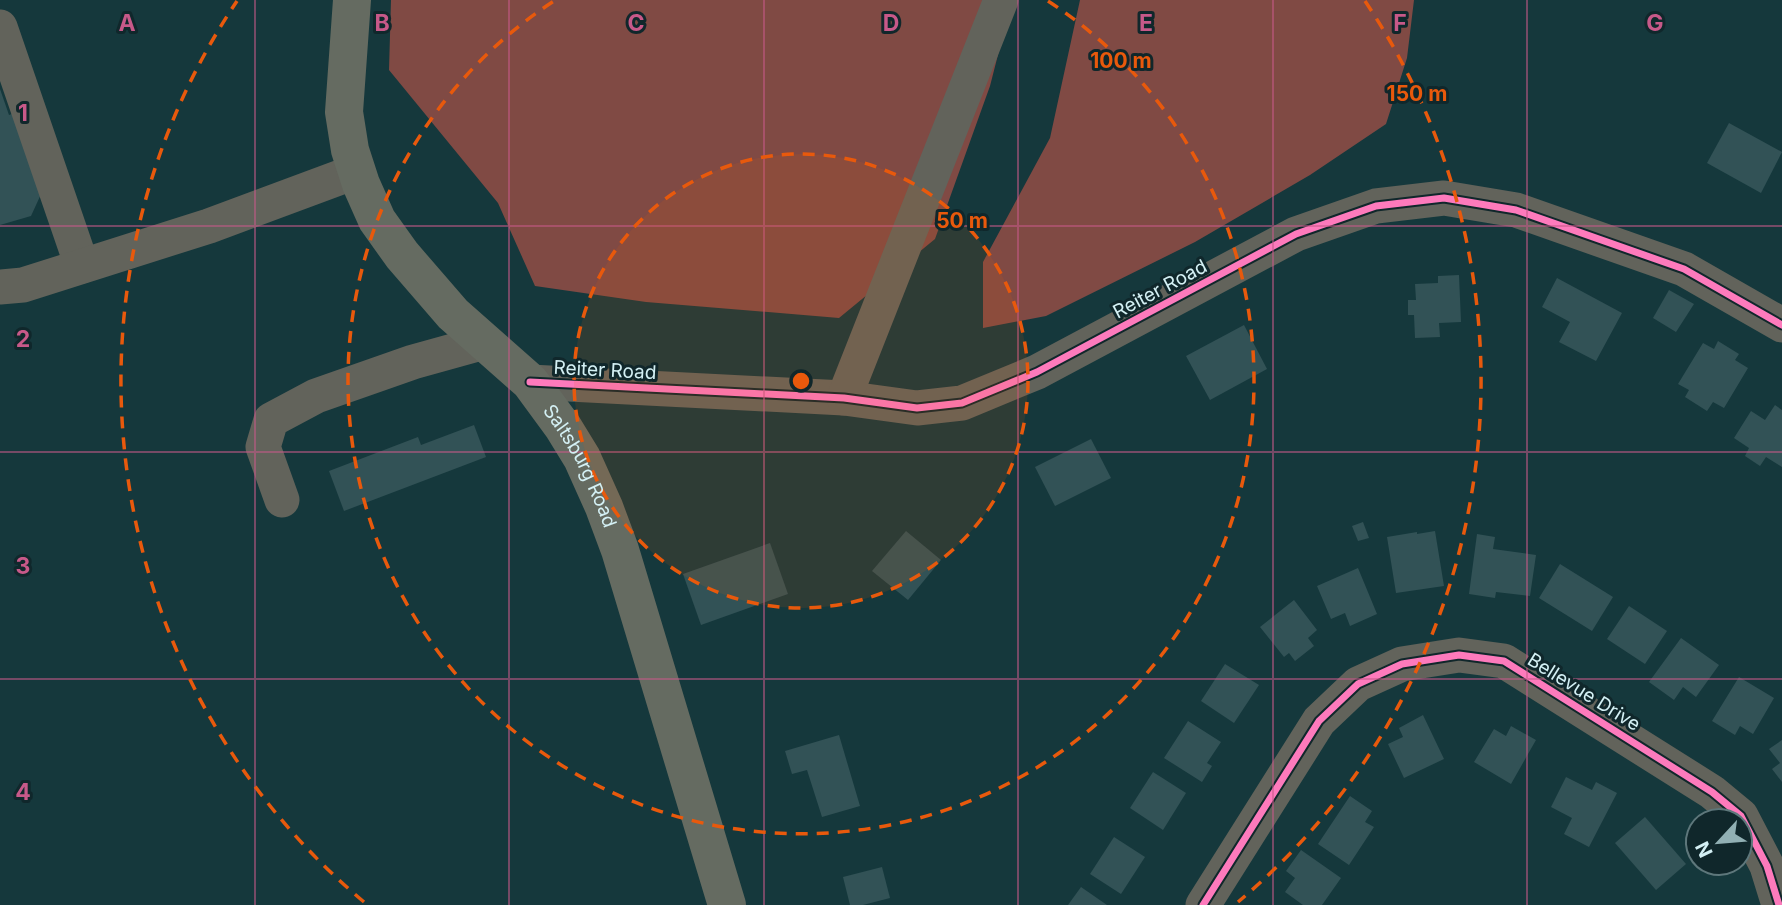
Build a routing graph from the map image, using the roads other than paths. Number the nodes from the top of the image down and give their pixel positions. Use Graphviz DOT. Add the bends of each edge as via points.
graph roads {
  1 [pos="352,0"];
  2 [pos="1000,0"];
  3 [pos="0,27"];
  4 [pos="357,171"];
  5 [pos="82,266"];
  6 [pos="0,287"];
  7 [pos="1782,325"];
  8 [pos="485,342"];
  9 [pos="530,382"];
  10 [pos="844,398"];
  11 [pos="282,500"];
  12 [pos="727,905"];
  13 [pos="1203,905"];
  14 [pos="1779,905"];
  1 -- 4 [label="main road, Saltsburg Road" via="344,113"];
  2 -- 10 [label="street"];
  3 -- 5 [label="street"];
  4 -- 5 [label="street" via="209,226"];
  4 -- 8 [label="main road, Saltsburg Road" via="377,219 402,255 453,314"];
  5 -- 6 [label="street" via="23,285"];
  7 -- 10 [label="street, Reiter Road" via="1684,269 1516,210 1444,198 1376,206 1296,234 1037,372 962,403 917,408"];
  8 -- 9 [label="main road, Saltsburg Road"];
  8 -- 11 [label="street" via="316,396 271,420 263,447"];
  9 -- 10 [label="street, Reiter Road"];
  9 -- 12 [label="main road, Saltsburg Road" via="582,458 604,507"];
  13 -- 14 [label="street, Bellevue Drive" via="1319,721 1358,684 1402,664 1459,656 1504,661 1712,792 1741,816 1767,866"];
}
